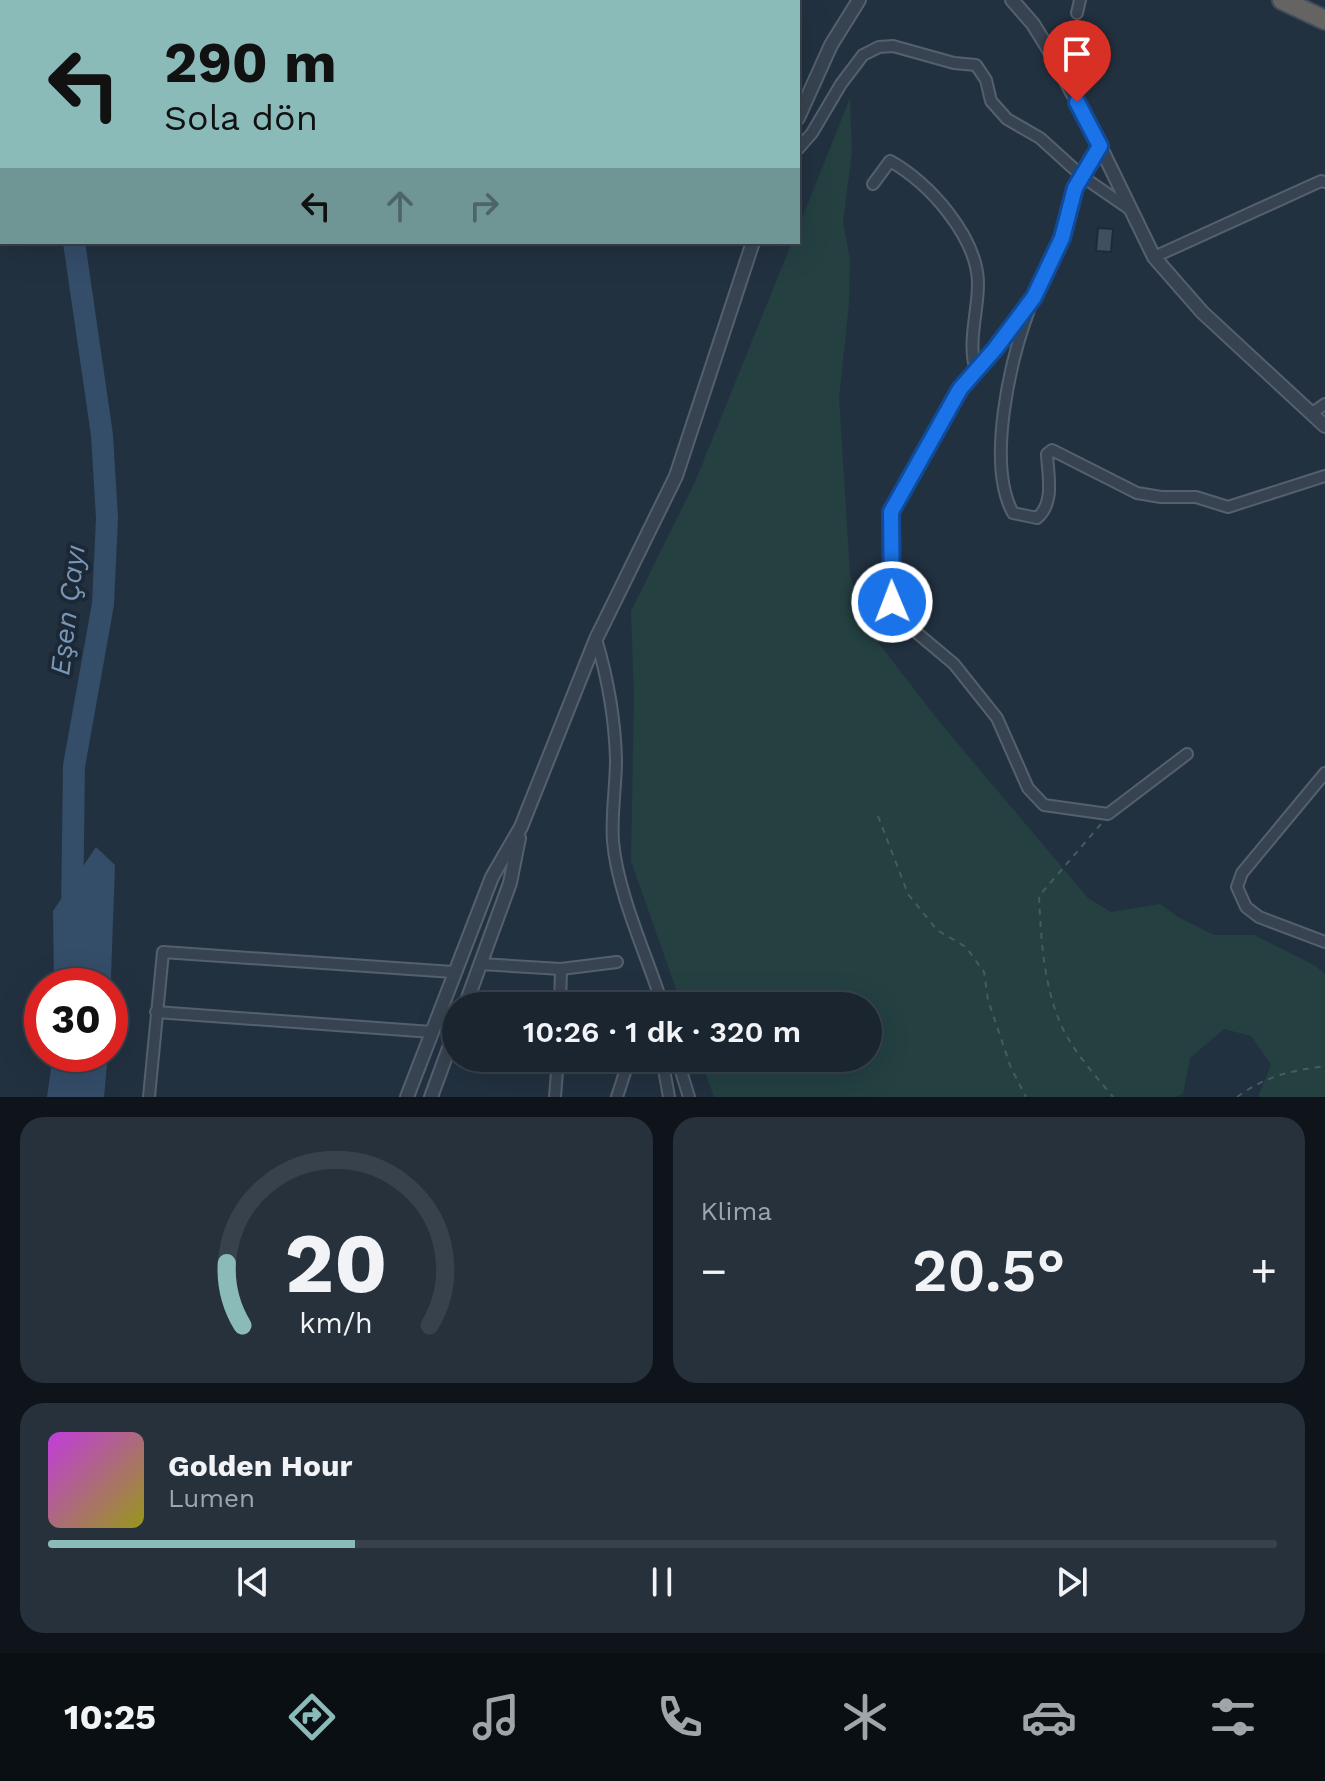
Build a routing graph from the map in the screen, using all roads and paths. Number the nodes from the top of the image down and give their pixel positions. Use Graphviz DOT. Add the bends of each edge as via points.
graph roads {
  1 [pos="859,0"];
  2 [pos="1012,0"];
  3 [pos="1080,0"];
  4 [pos="1282,0"];
  5 [pos="1077,13"];
  6 [pos="1325,20"];
  7 [pos="800,114"];
  8 [pos="1100,146"];
  9 [pos="800,147"];
  10 [pos="1083,177"];
  11 [pos="1325,182"];
  12 [pos="873,184"];
  13 [pos="1128,208"];
  14 [pos="752,244"];
  15 [pos="1154,257"];
  16 [pos="1034,297"];
  17 [pos="976,371"];
  18 [pos="1325,404"];
  19 [pos="1312,413"];
  20 [pos="1325,426"];
  21 [pos="1325,476"];
  22 [pos="596,639"];
  23 [pos="1187,754"];
  24 [pos="1325,773"];
  25 [pos="1108,814"];
  26 [pos="878,816"];
  27 [pos="521,827"];
  28 [pos="1325,942"];
  29 [pos="617,962"];
  30 [pos="480,964"];
  31 [pos="561,969"];
  32 [pos="453,972"];
  33 [pos="470,992"];
  34 [pos="560,992"];
  35 [pos="658,992"];
  36 [pos="156,1012"];
  37 [pos="432,1032"];
  38 [pos="1325,1066"];
  39 [pos="442,1067"];
  40 [pos="557,1072"];
  41 [pos="625,1072"];
  42 [pos="664,1072"];
  43 [pos="681,1072"];
  44 [pos="149,1097"];
  45 [pos="407,1097"];
  46 [pos="431,1097"];
  47 [pos="555,1097"];
  48 [pos="617,1097"];
  49 [pos="669,1097"];
  50 [pos="689,1097"];
  51 [pos="1026,1097"];
  52 [pos="1113,1097"];
  53 [pos="1237,1097"];
  1 -- 7 [label="street" via="831,45"];
  2 -- 8 [label="street" via="1040,35"];
  3 -- 5 [label="street"];
  4 -- 6 [label="highway"];
  8 -- 10 [label="street"];
  8 -- 13 [label="street"];
  9 -- 10 [label="street" via="863,55 893,46 976,65 991,101 1007,119 1040,138"];
  10 -- 13 [label="street"];
  10 -- 16 [label="street"];
  11 -- 15 [label="street"];
  12 -- 17 [label="street" via="890,161 907,171 930,190 976,260 971,355"];
  13 -- 15 [label="street"];
  14 -- 22 [label="street" via="676,476"];
  15 -- 19 [label="street" via="1202,312"];
  16 -- 17 [label="street"];
  16 -- 21 [label="street" via="1015,348 1004,419 1001,467 1005,499 1013,513 1037,518 1046,510 1047,454 1052,450 1137,493 1196,497 1228,507"];
  17 -- 25 [label="street" via="960,389 891,512 892,602 904,622 954,664 997,718 1028,788 1044,805"];
  18 -- 19 [label="street"];
  19 -- 20 [label="street"];
  22 -- 27 [label="street"];
  22 -- 35 [label="street" via="612,712 613,840 620,880"];
  23 -- 25 [label="street"];
  24 -- 28 [label="street" via="1242,873 1237,887 1246,907 1259,917"];
  25 -- 52 [label="path" via="1039,896 1043,956 1064,1031"];
  26 -- 51 [label="path" via="908,894 937,930 966,947 984,972 992,1014"];
  27 -- 30 [label="street" via="510,883"];
  27 -- 32 [label="street" via="492,877"];
  29 -- 31 [label="street"];
  30 -- 31 [label="street"];
  30 -- 33 [label="street"];
  31 -- 34 [label="street"];
  32 -- 36 [label="street" via="163,952"];
  32 -- 37 [label="street"];
  36 -- 37 [label="street"];
  36 -- 44 [label="street"];
  37 -- 45 [label="street"];
  38 -- 53 [label="path" via="1285,1072"];
  39 -- 46 [label="street"];
  40 -- 47 [label="street"];
  41 -- 48 [label="street"];
  42 -- 49 [label="street"];
  43 -- 50 [label="street"];
}
